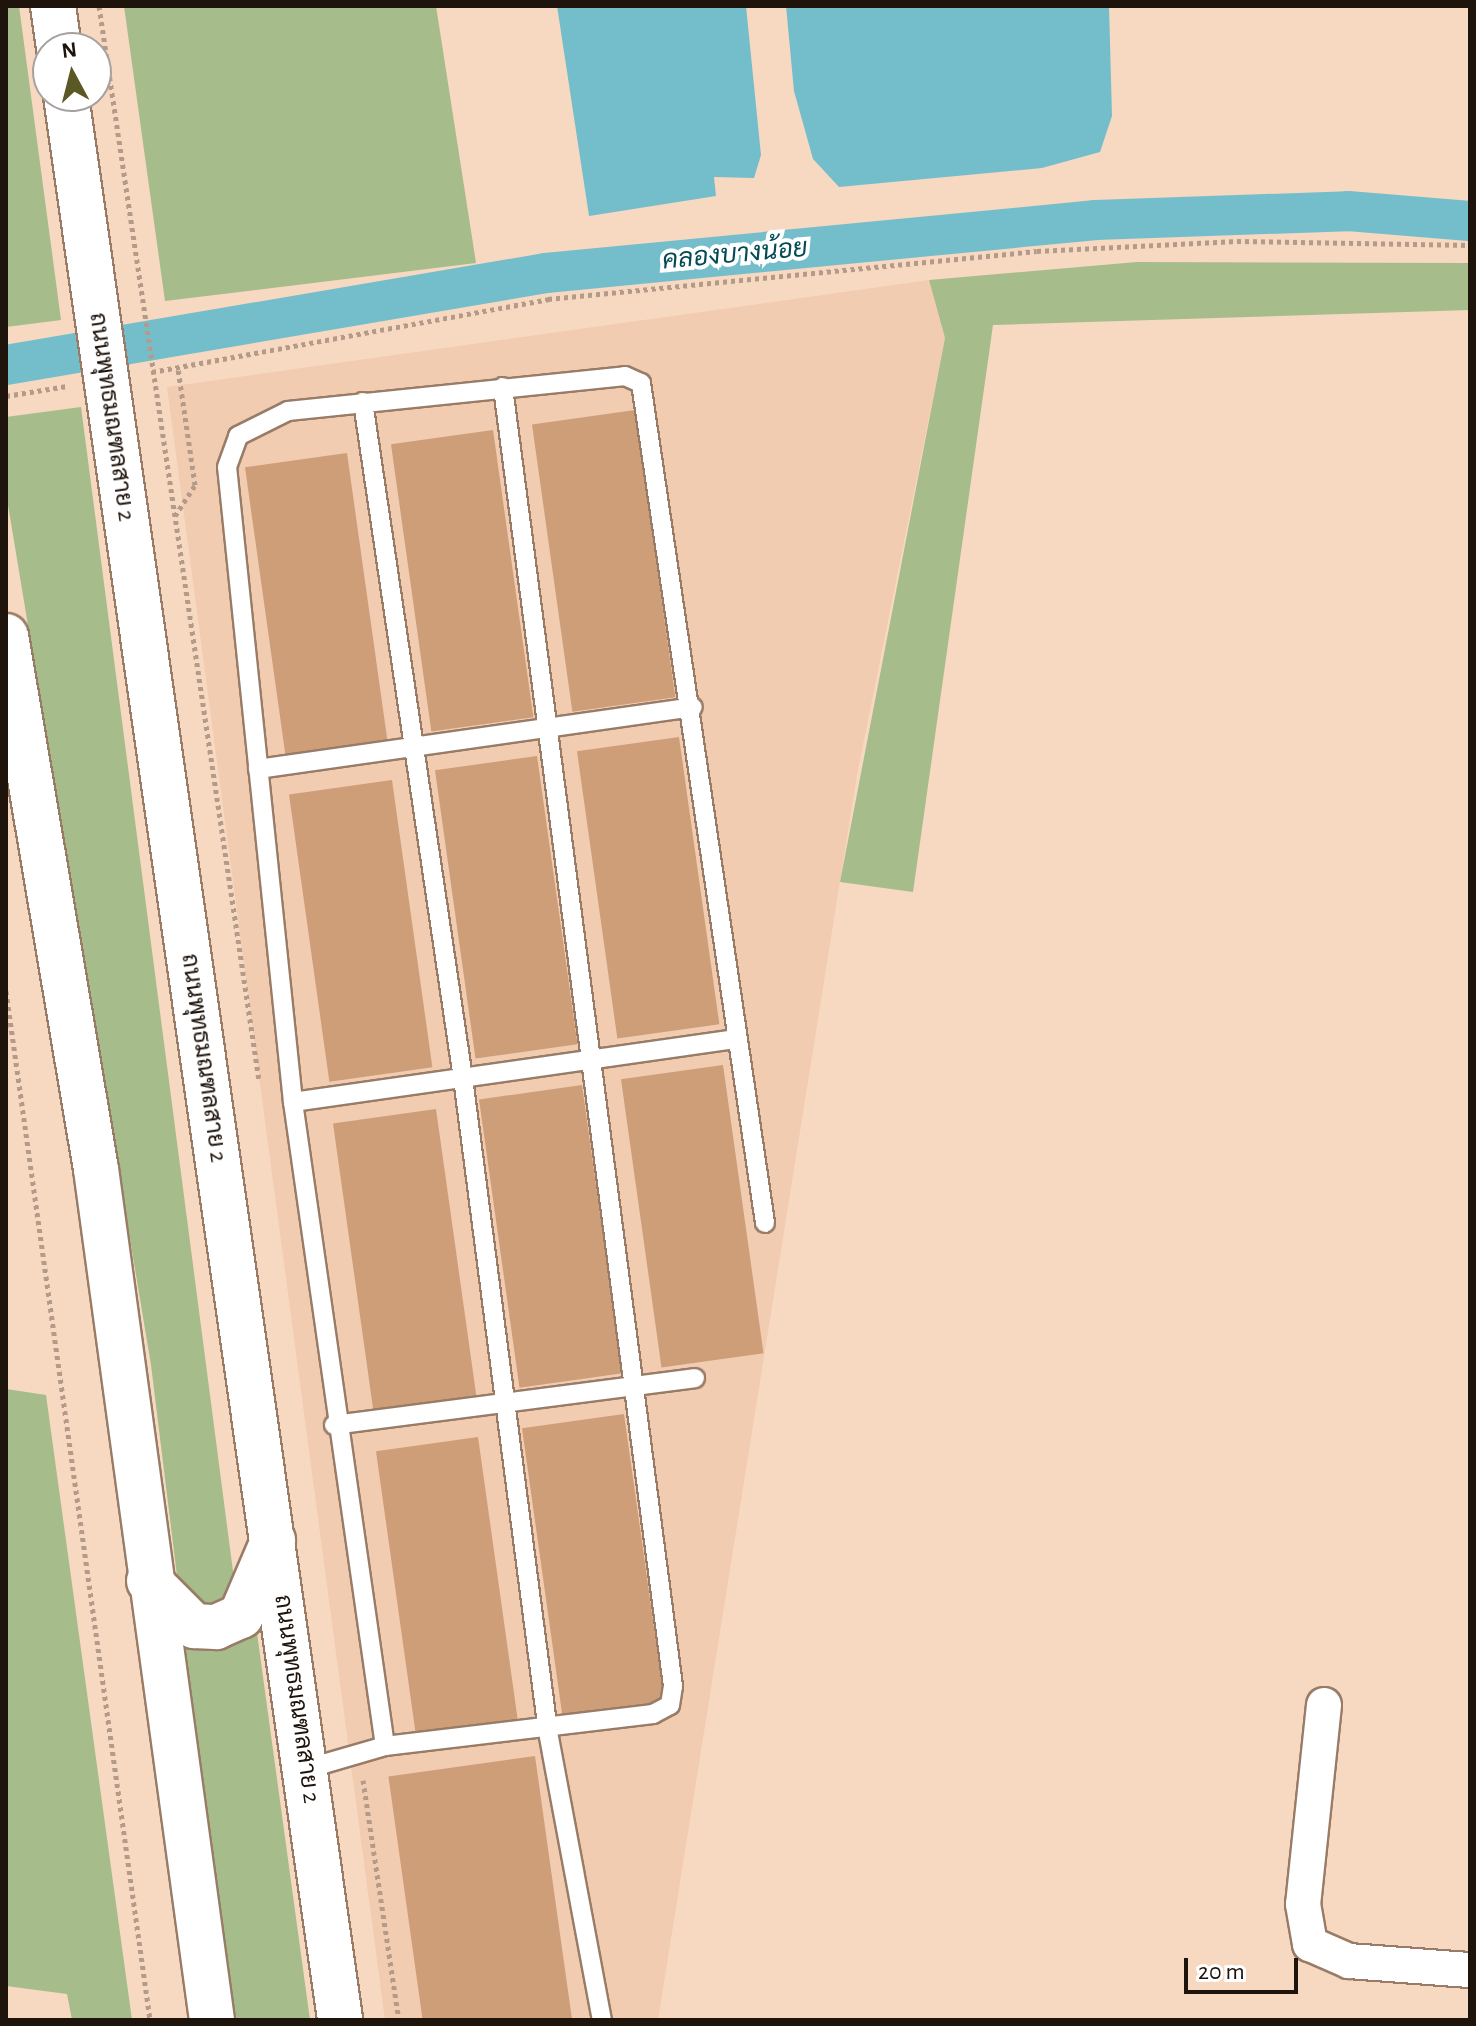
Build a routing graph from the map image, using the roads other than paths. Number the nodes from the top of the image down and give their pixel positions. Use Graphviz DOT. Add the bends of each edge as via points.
graph roads {
  1 [pos="53,6"];
  2 [pos="57,32"];
  3 [pos="68,112"];
  4 [pos="503,387"];
  5 [pos="363,402"];
  6 [pos="6,636"];
  7 [pos="693,707"];
  8 [pos="551,725"];
  9 [pos="414,744"];
  10 [pos="258,769"];
  11 [pos="735,1039"];
  12 [pos="594,1059"];
  13 [pos="463,1078"];
  14 [pos="293,1102"];
  15 [pos="765,1223"];
  16 [pos="695,1378"];
  17 [pos="635,1386"];
  18 [pos="502,1404"];
  19 [pos="334,1425"];
  20 [pos="273,1541"];
  21 [pos="149,1581"];
  22 [pos="1324,1705"];
  23 [pos="548,1732"];
  24 [pos="385,1746"];
  25 [pos="306,1769"];
  26 [pos="1470,1970"];
  27 [pos="212,2020"];
  28 [pos="340,2020"];
  29 [pos="602,2020"];
  1 -- 2 [label="main road"];
  3 -- 20 [label="main road, ถนนพุทธมณฑลสาย 2"];
  4 -- 5 [label="lane"];
  4 -- 7 [label="lane" via="625,376 641,383"];
  4 -- 8 [label="lane"];
  5 -- 9 [label="lane"];
  5 -- 10 [label="lane" via="288,411 238,436 227,467"];
  6 -- 21 [label="main road" via="96,1169"];
  7 -- 8 [label="lane"];
  7 -- 11 [label="lane"];
  8 -- 9 [label="lane"];
  8 -- 12 [label="lane"];
  9 -- 10 [label="lane"];
  9 -- 13 [label="lane"];
  10 -- 14 [label="lane"];
  11 -- 12 [label="lane"];
  11 -- 15 [label="lane"];
  12 -- 13 [label="lane"];
  12 -- 17 [label="lane"];
  13 -- 14 [label="lane"];
  13 -- 18 [label="lane"];
  14 -- 19 [label="lane"];
  16 -- 17 [label="lane"];
  17 -- 18 [label="lane"];
  17 -- 23 [label="lane" via="670,1705"];
  18 -- 19 [label="lane"];
  18 -- 23 [label="lane"];
  19 -- 24 [label="lane"];
  20 -- 21 [label="main road" via="241,1616 216,1627 194,1626"];
  20 -- 25 [label="main road, ถนนพุทธมณฑลสาย 2"];
  21 -- 27 [label="main road"];
  22 -- 26 [label="street" via="1303,1904 1310,1944 1349,1961"];
  23 -- 24 [label="lane"];
  23 -- 29 [label="lane"];
  24 -- 25 [label="lane"];
  25 -- 28 [label="main road, ถนนพุทธมณฑลสาย 2"];
}
